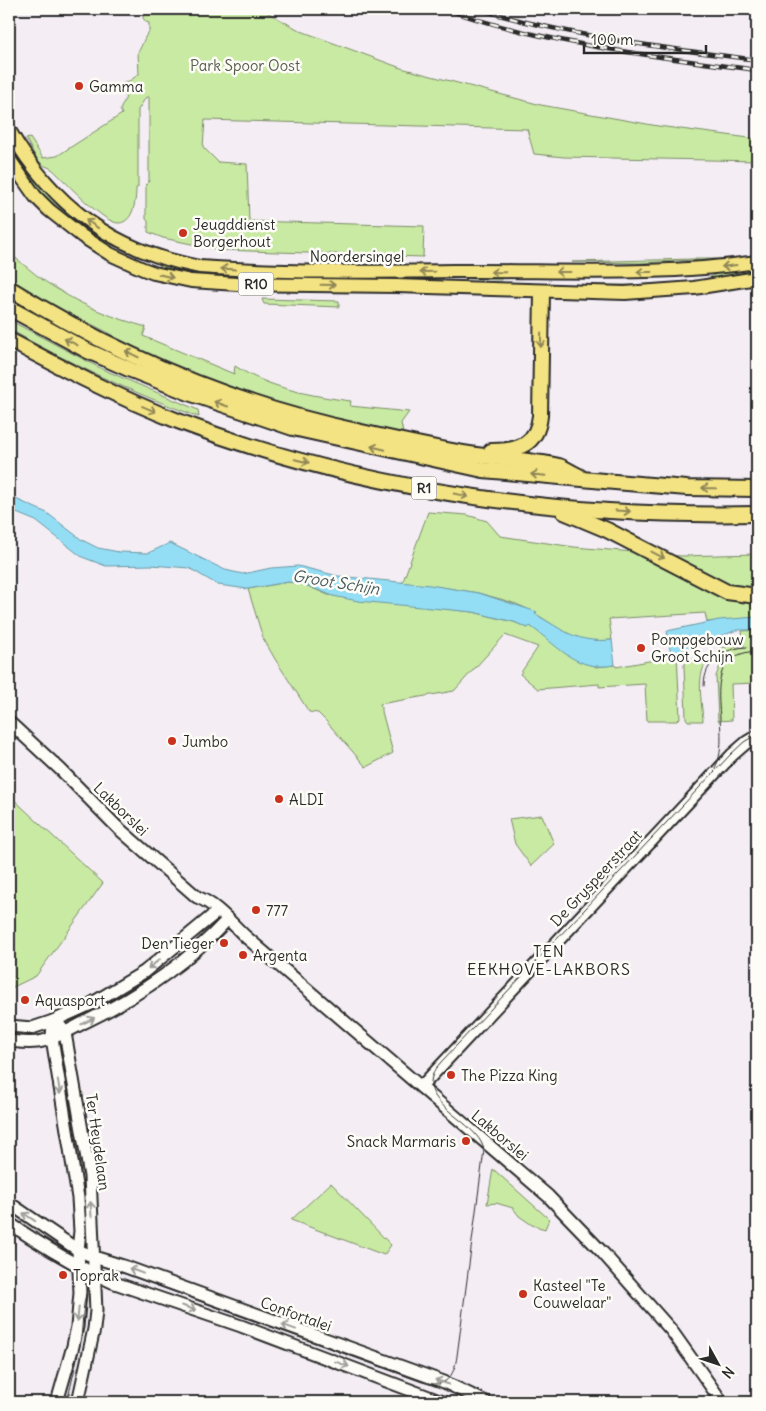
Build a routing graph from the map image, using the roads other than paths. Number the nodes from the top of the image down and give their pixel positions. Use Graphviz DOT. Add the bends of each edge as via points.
graph roads {
  1 [pos="9,130"];
  2 [pos="9,159"];
  3 [pos="757,262"];
  4 [pos="542,272"];
  5 [pos="757,278"];
  6 [pos="9,288"];
  7 [pos="542,292"];
  8 [pos="9,308"];
  9 [pos="9,340"];
  10 [pos="446,450"];
  11 [pos="586,480"];
  12 [pos="757,489"];
  13 [pos="550,506"];
  14 [pos="757,514"];
  15 [pos="757,596"];
  16 [pos="9,722"];
  17 [pos="757,736"];
  18 [pos="216,913"];
  19 [pos="226,922"];
  20 [pos="195,931"];
  21 [pos="205,940"];
  22 [pos="55,1020"];
  23 [pos="9,1026"];
  24 [pos="65,1032"];
  25 [pos="52,1038"];
  26 [pos="9,1041"];
  27 [pos="421,1087"];
  28 [pos="9,1203"];
  29 [pos="9,1223"];
  30 [pos="78,1250"];
  31 [pos="94,1257"];
  32 [pos="79,1265"];
  33 [pos="94,1274"];
  34 [pos="57,1402"];
  35 [pos="78,1402"];
  36 [pos="442,1402"];
  37 [pos="486,1402"];
  38 [pos="722,1402"];
  4 -- 1 [label="main road, Noordersingel / R10, one-way" via="306,272 176,263 123,243 71,208 37,173"];
  2 -- 7 [label="main road, Noordersingel / R10, one-way" via="35,196 65,224 104,250 154,273 191,281 237,284"];
  3 -- 4 [label="main road, Noordersingel / R10, one-way" via="652,272"];
  4 -- 7 [label="main road"];
  5 -- 7 [label="main road, Noordersingel / R10" via="625,294"];
  10 -- 6 [label="highway, one-way" via="328,425 201,384 93,335"];
  7 -- 10 [label="highway, one-way" via="540,416 536,433 531,441 506,451"];
  11 -- 8 [label="highway, R1, one-way" via="483,470 293,428 131,370 88,351"];
  9 -- 13 [label="highway, R1, one-way" via="104,390 178,421 285,457 469,497"];
  10 -- 11 [label="highway" via="560,466"];
  12 -- 11 [label="highway, R1, one-way" via="687,488"];
  13 -- 14 [label="highway, R1, one-way" via="702,515"];
  13 -- 15 [label="highway, R1, one-way" via="607,530 727,592"];
  16 -- 18 [label="street, Lakborslei" via="117,827"];
  17 -- 27 [label="street, De Gryspeerstraat" via="742,745"];
  18 -- 19 [label="street, Lakborslei"];
  18 -- 20 [label="street"];
  19 -- 21 [label="street"];
  19 -- 27 [label="street, Lakborslei"];
  20 -- 21 [label="street"];
  20 -- 22 [label="street, one-way" via="144,972 91,1004"];
  24 -- 21 [label="street, one-way" via="134,996"];
  22 -- 23 [label="street" via="32,1028"];
  22 -- 24 [label="street"];
  22 -- 25 [label="street, Ter Heydelaan"];
  24 -- 25 [label="street"];
  31 -- 24 [label="street, Ter Heydelaan, one-way" via="90,1176"];
  25 -- 26 [label="street" via="31,1043"];
  25 -- 30 [label="street, Ter Heydelaan, one-way" via="78,1198"];
  27 -- 38 [label="street, Lakborslei" via="582,1230 671,1330"];
  30 -- 28 [label="street, one-way"];
  29 -- 32 [label="street"];
  30 -- 31 [label="street"];
  30 -- 32 [label="street, Ter Heydelaan"];
  31 -- 33 [label="street, Ter Heydelaan"];
  37 -- 31 [label="street, Confortalei, one-way" via="444,1382"];
  32 -- 33 [label="street"];
  32 -- 34 [label="street, Ter Heydelaan, one-way" via="77,1327"];
  33 -- 35 [label="street, Ter Heydelaan" via="94,1329"];
  33 -- 36 [label="street, Confortalei, one-way"];
}
